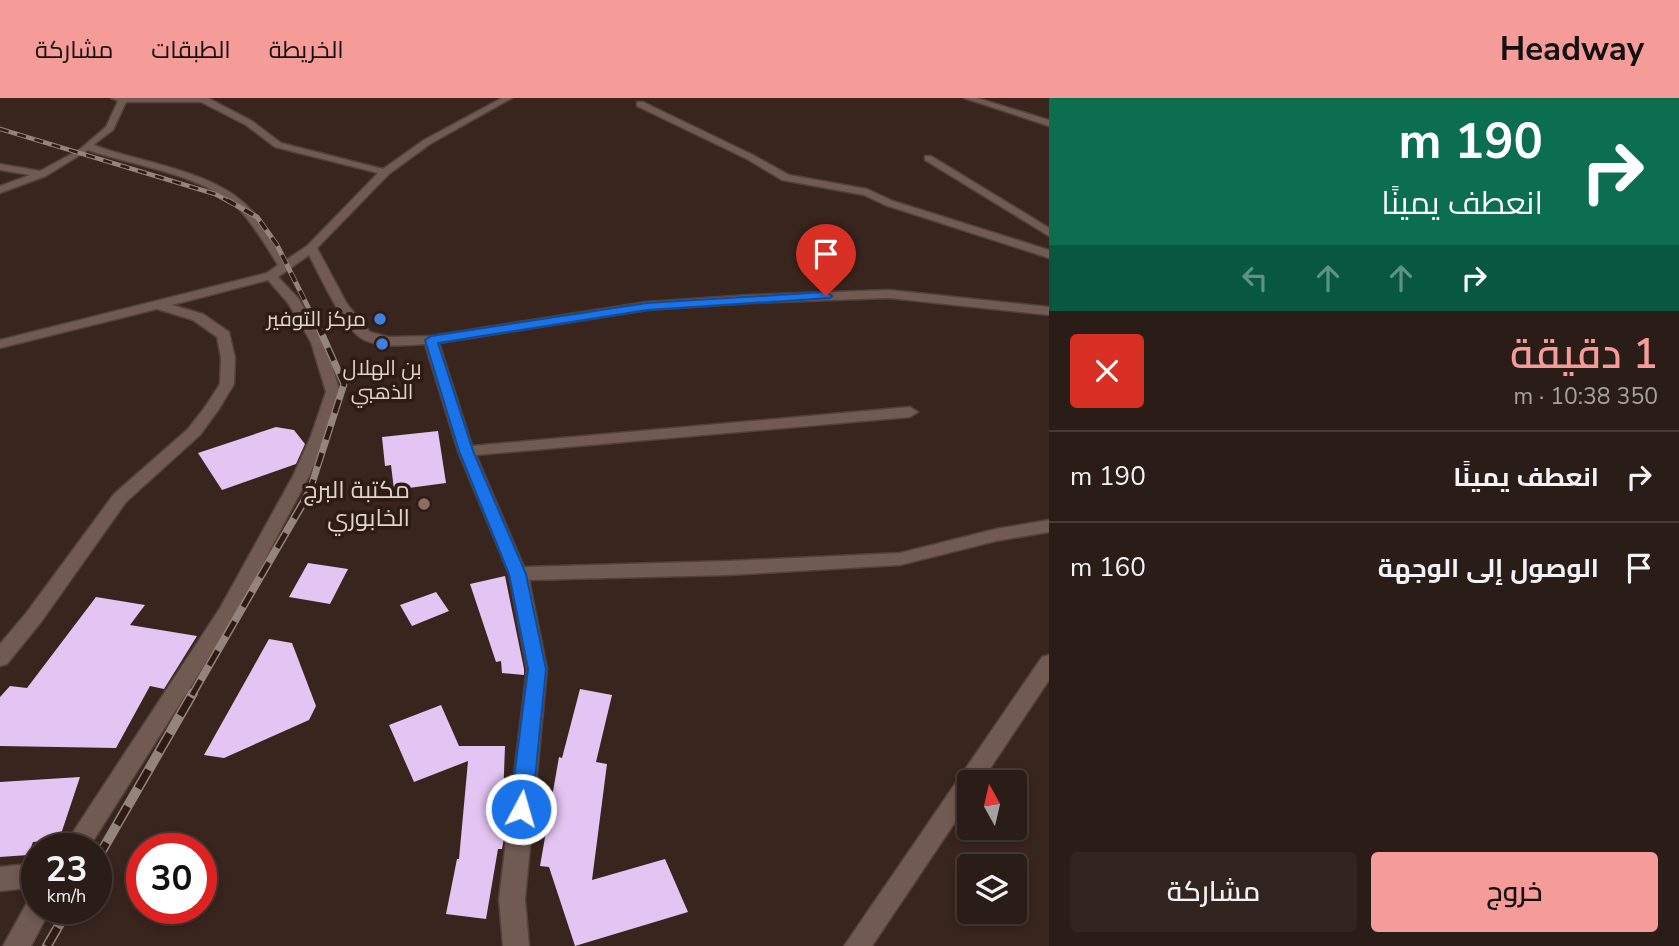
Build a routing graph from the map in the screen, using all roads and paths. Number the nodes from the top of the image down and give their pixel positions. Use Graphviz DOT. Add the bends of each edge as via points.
graph roads {
  1 [pos="508,98"];
  2 [pos="968,98"];
  3 [pos="119,99"];
  4 [pos="640,104"];
  5 [pos="1049,123"];
  6 [pos="86,146"];
  7 [pos="928,158"];
  8 [pos="0,167"];
  9 [pos="385,172"];
  10 [pos="42,174"];
  11 [pos="0,190"];
  12 [pos="1049,233"];
  13 [pos="312,248"];
  14 [pos="1049,254"];
  15 [pos="278,272"];
  16 [pos="155,304"];
  17 [pos="1049,311"];
  18 [pos="431,340"];
  19 [pos="0,345"];
  20 [pos="910,412"];
  21 [pos="466,451"];
  22 [pos="1049,526"];
  23 [pos="518,574"];
  24 [pos="0,657"];
  25 [pos="1049,663"];
  26 [pos="84,833"];
  27 [pos="21,877"];
  28 [pos="0,879"];
  29 [pos="29,924"];
  30 [pos="16,946"];
  31 [pos="516,946"];
  32 [pos="857,946"];
  1 -- 9 [label="street" via="427,142"];
  2 -- 5 [label="street"];
  3 -- 6 [label="street" via="110,128"];
  3 -- 9 [label="street" via="204,99 278,145"];
  4 -- 14 [label="street" via="786,178 867,192"];
  6 -- 10 [label="street" via="74,159"];
  6 -- 15 [label="street" via="201,183 234,200 267,240"];
  7 -- 12 [label="street"];
  8 -- 10 [label="street"];
  9 -- 13 [label="street"];
  10 -- 11 [label="street"];
  13 -- 15 [label="street"];
  13 -- 18 [label="street" via="341,306 365,335 389,341"];
  15 -- 16 [label="street"];
  15 -- 26 [label="street" via="318,342 332,392 319,436 227,613"];
  16 -- 19 [label="street"];
  16 -- 24 [label="street" via="198,317 224,335 227,384 194,432 120,498"];
  17 -- 18 [label="street" via="876,294 750,299 647,306"];
  18 -- 21 [label="street"];
  20 -- 21 [label="street"];
  21 -- 23 [label="street"];
  22 -- 23 [label="street" via="900,559"];
  23 -- 31 [label="street" via="537,669 512,899"];
  25 -- 32 [label="street"];
  27 -- 28 [label="street"];
  29 -- 30 [label="street"];
}
